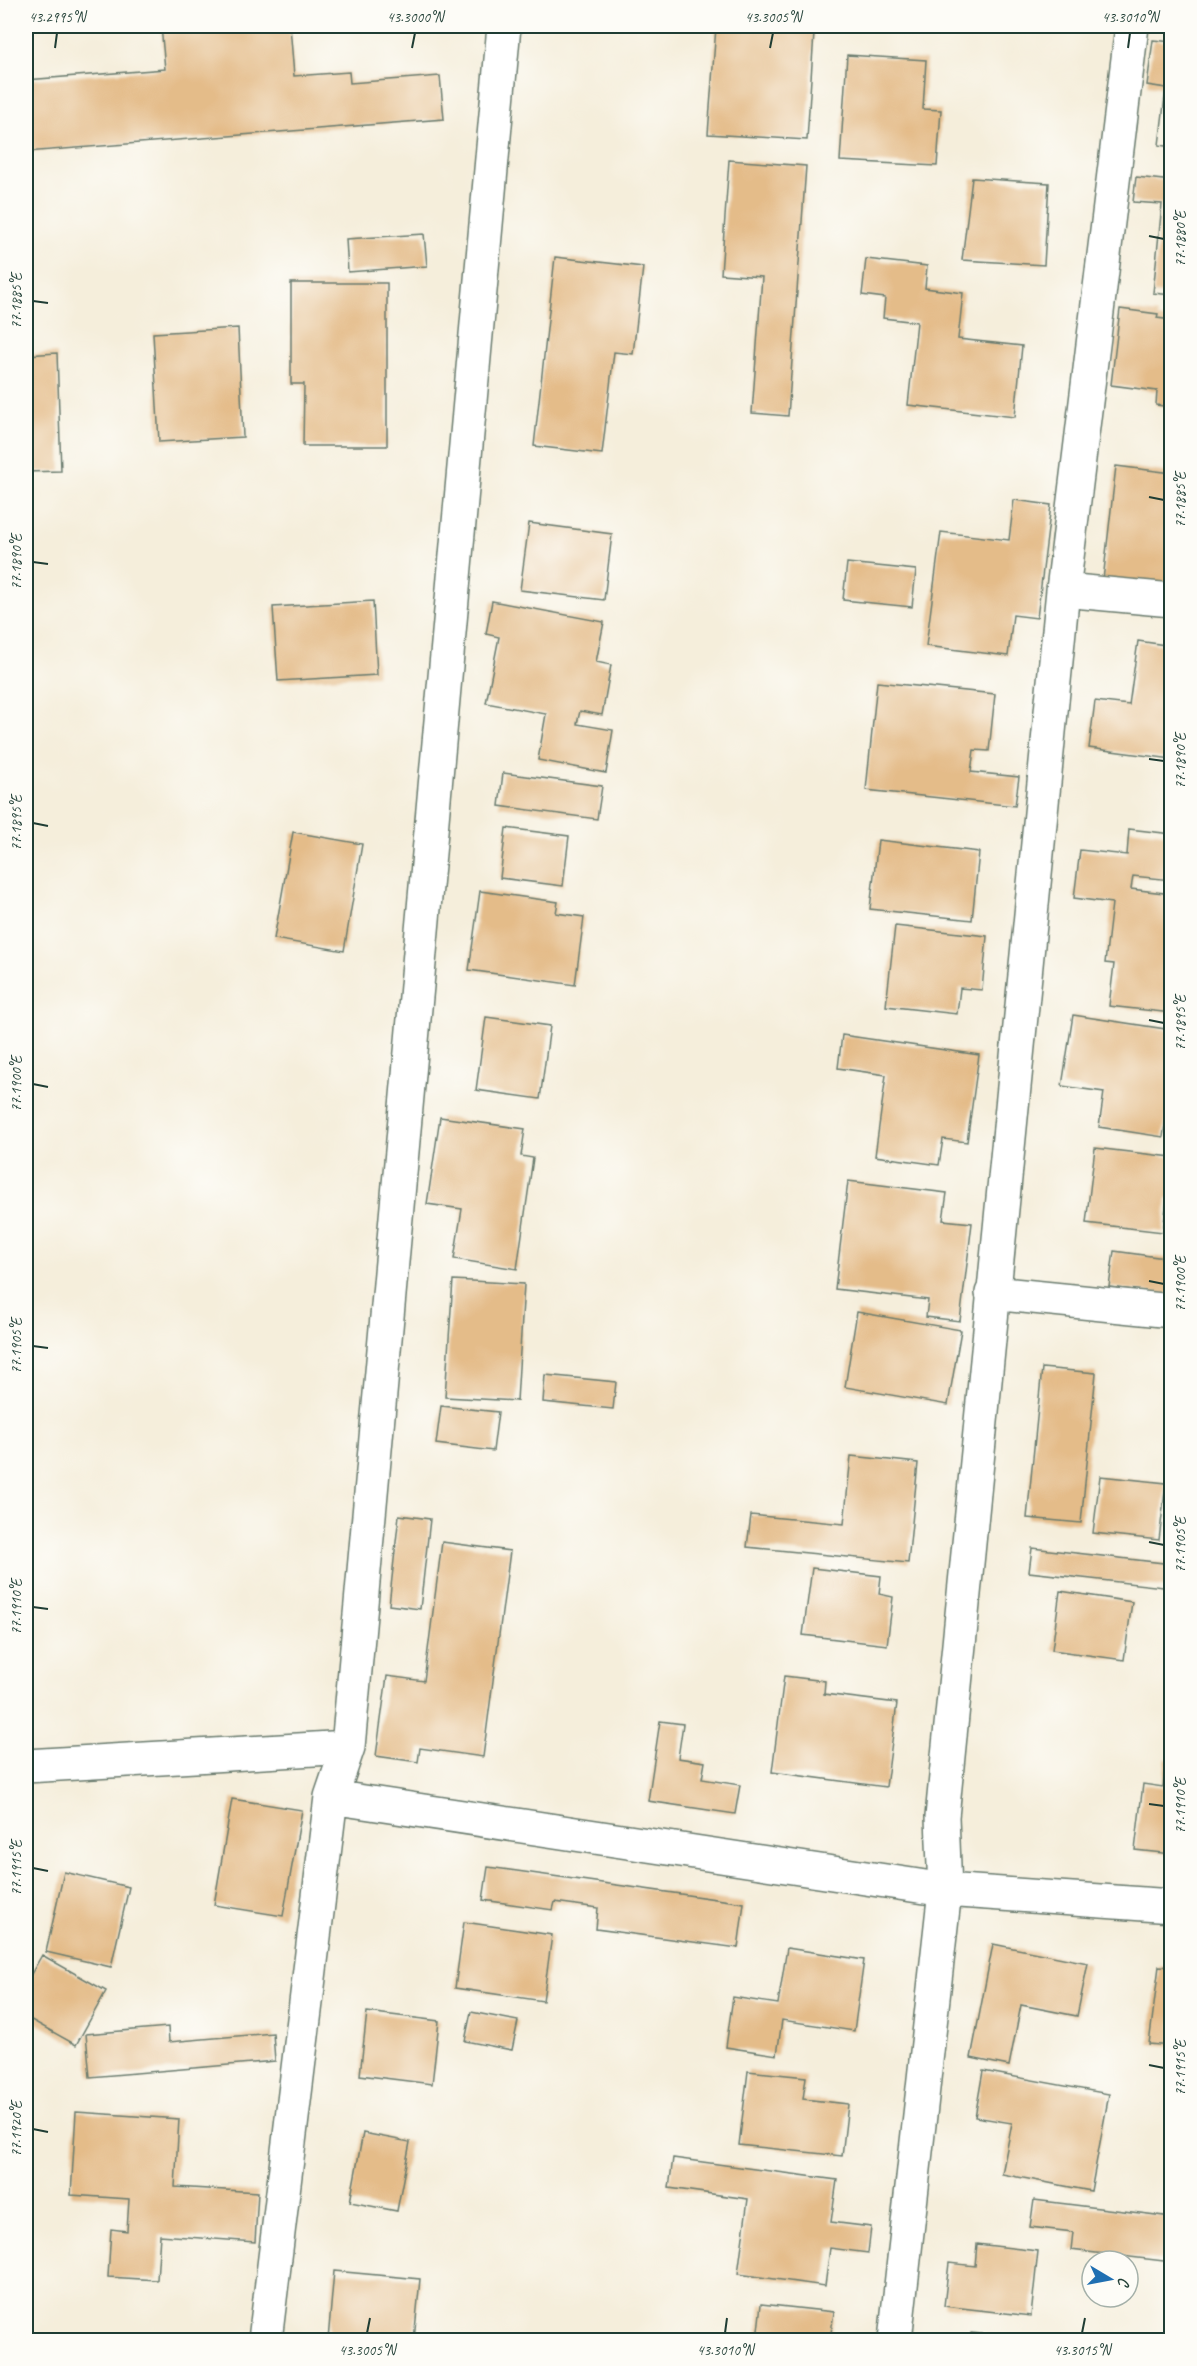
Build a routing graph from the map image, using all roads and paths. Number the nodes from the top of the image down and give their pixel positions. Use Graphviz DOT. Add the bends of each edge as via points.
graph roads {
  1 [pos="504,26"];
  2 [pos="1132,26"];
  3 [pos="1064,590"];
  4 [pos="1172,600"];
  5 [pos="992,1293"];
  6 [pos="1172,1311"];
  7 [pos="348,1747"];
  8 [pos="26,1766"];
  9 [pos="331,1797"];
  10 [pos="945,1890"];
  11 [pos="1172,1906"];
  12 [pos="265,2340"];
  13 [pos="895,2340"];
  1 -- 7 [label="street"];
  2 -- 3 [label="street"];
  3 -- 4 [label="street"];
  3 -- 5 [label="street"];
  5 -- 6 [label="street"];
  5 -- 10 [label="street" via="942,1817"];
  7 -- 8 [label="street"];
  7 -- 9 [label="street"];
  9 -- 10 [label="street"];
  9 -- 12 [label="street"];
  10 -- 11 [label="street"];
  10 -- 13 [label="street"];
}
